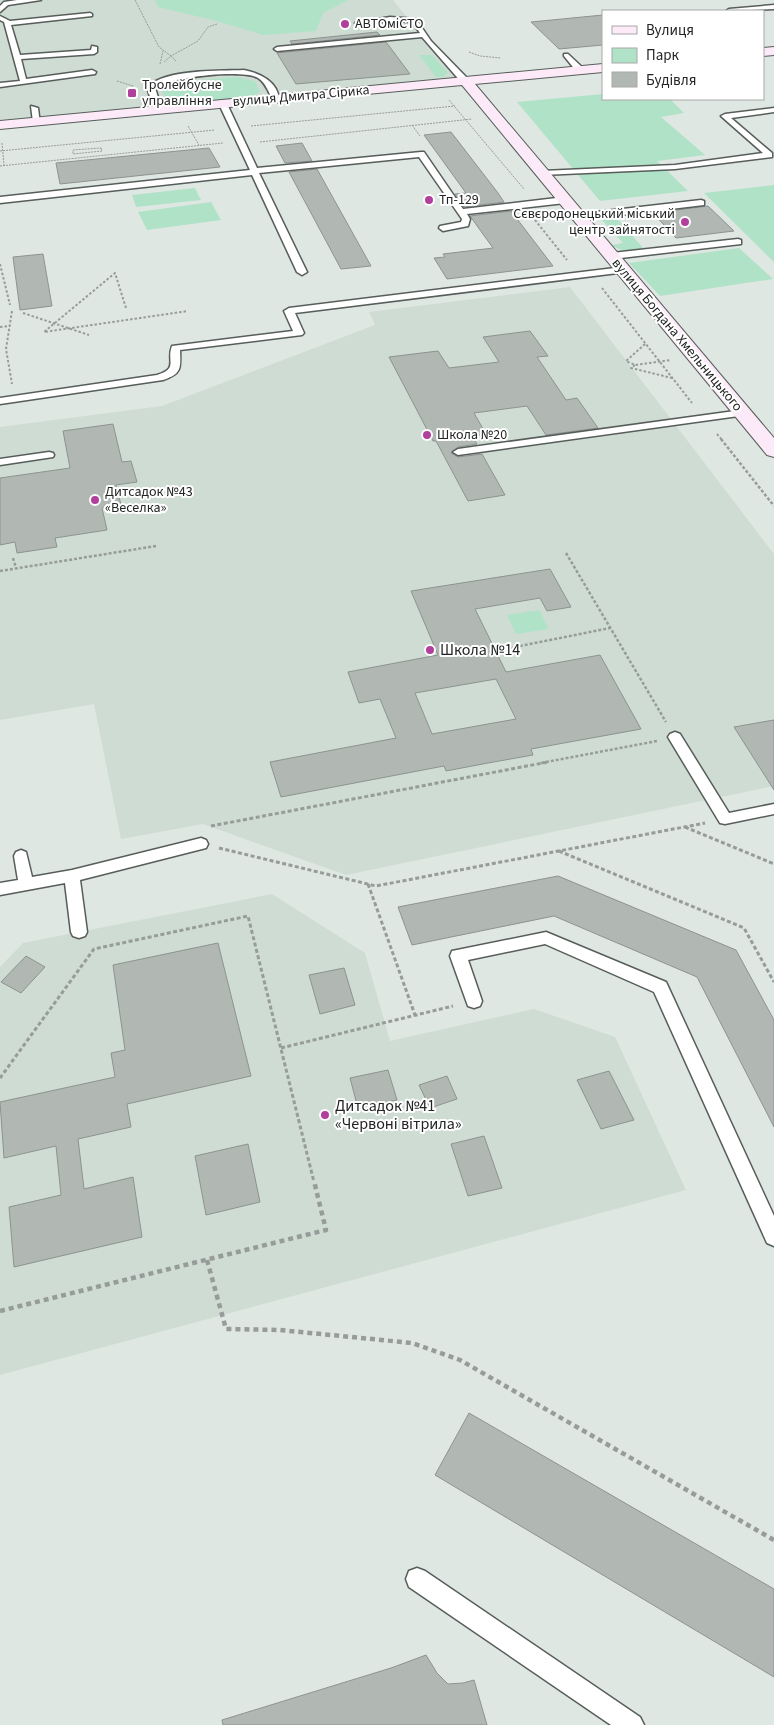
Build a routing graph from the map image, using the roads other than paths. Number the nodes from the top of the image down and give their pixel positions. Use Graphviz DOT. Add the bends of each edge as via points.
graph roads {
  1 [pos="38,0"];
  2 [pos="774,7"];
  3 [pos="0,10"];
  4 [pos="740,10"];
  5 [pos="90,16"];
  6 [pos="0,18"];
  7 [pos="8,23"];
  8 [pos="358,23"];
  9 [pos="11,33"];
  10 [pos="0,34"];
  11 [pos="425,35"];
  12 [pos="429,42"];
  13 [pos="389,46"];
  14 [pos="94,47"];
  15 [pos="277,49"];
  16 [pos="566,55"];
  17 [pos="17,57"];
  18 [pos="602,68"];
  19 [pos="580,70"];
  20 [pos="92,72"];
  21 [pos="465,81"];
  22 [pos="24,82"];
  23 [pos="0,85"];
  24 [pos="276,99"];
  25 [pos="223,104"];
  26 [pos="763,104"];
  27 [pos="34,108"];
  28 [pos="158,110"];
  29 [pos="772,110"];
  30 [pos="37,122"];
  31 [pos="0,125"];
  32 [pos="255,171"];
  33 [pos="542,173"];
  34 [pos="0,200"];
  35 [pos="565,200"];
  36 [pos="701,203"];
  37 [pos="461,212"];
  38 [pos="579,217"];
  39 [pos="443,228"];
  40 [pos="738,242"];
  41 [pos="612,256"];
  42 [pos="623,270"];
  43 [pos="302,272"];
  44 [pos="0,401"];
  45 [pos="742,413"];
  46 [pos="774,451"];
  47 [pos="458,452"];
  48 [pos="49,455"];
  49 [pos="0,462"];
  50 [pos="675,737"];
  51 [pos="774,809"];
  52 [pos="201,844"];
  53 [pos="21,856"];
  54 [pos="72,876"];
  55 [pos="26,885"];
  56 [pos="0,889"];
  57 [pos="79,932"];
  58 [pos="474,1000"];
  59 [pos="774,1238"];
  60 [pos="417,1579"];
  61 [pos="632,1725"];
  1 -- 3 [label="lane" via="6,3"];
  2 -- 4 [label="lane"];
  5 -- 7 [label="lane"];
  6 -- 7 [label="lane"];
  7 -- 9 [label="lane"];
  8 -- 11 [label="lane" via="414,20"];
  9 -- 10 [label="lane"];
  9 -- 17 [label="lane"];
  11 -- 12 [label="lane"];
  11 -- 15 [label="lane"];
  12 -- 13 [label="lane"];
  12 -- 21 [label="lane"];
  14 -- 17 [label="lane" via="94,52"];
  16 -- 19 [label="lane"];
  17 -- 22 [label="lane"];
  18 -- 19 [label="street, вулиця Дмитра Сірика"];
  19 -- 21 [label="street, вулиця Дмитра Сірика"];
  20 -- 22 [label="lane"];
  21 -- 24 [label="street, вулиця Дмитра Сірика"];
  21 -- 33 [label="street, вулиця Богдана Хмельницького"];
  22 -- 23 [label="lane"];
  24 -- 25 [label="street, вулиця Дмитра Сірика"];
  24 -- 28 [label="lane" via="264,78 254,73 192,76 154,83 151,91"];
  25 -- 28 [label="street, вулиця Дмитра Сірика"];
  25 -- 32 [label="lane"];
  26 -- 29 [label="lane"];
  27 -- 30 [label="lane"];
  28 -- 30 [label="street, вулиця Дмитра Сірика"];
  29 -- 33 [label="lane" via="725,116 769,155 675,167"];
  30 -- 31 [label="street, вулиця Дмитра Сірика"];
  32 -- 34 [label="lane"];
  32 -- 37 [label="lane" via="421,154"];
  32 -- 43 [label="lane"];
  33 -- 35 [label="street, вулиця Богдана Хмельницького"];
  35 -- 37 [label="lane"];
  35 -- 38 [label="street, вулиця Богдана Хмельницького"];
  36 -- 38 [label="lane"];
  37 -- 39 [label="lane" via="466,219 465,224"];
  38 -- 41 [label="street, вулиця Богдана Хмельницького"];
  40 -- 41 [label="lane"];
  41 -- 42 [label="street, вулиця Богдана Хмельницького"];
  42 -- 44 [label="lane" via="289,311 299,333 175,348 176,366 171,374 159,378"];
  42 -- 45 [label="street, вулиця Богдана Хмельницького"];
  45 -- 46 [label="street, вулиця Богдана Хмельницького"];
  45 -- 47 [label="lane"];
  48 -- 49 [label="lane"];
  50 -- 51 [label="lane" via="725,819"];
  52 -- 54 [label="lane"];
  53 -- 55 [label="lane"];
  54 -- 55 [label="lane"];
  54 -- 57 [label="lane"];
  55 -- 56 [label="lane"];
  58 -- 59 [label="lane" via="458,956 546,938 660,987"];
  60 -- 61 [label="lane"];
}
